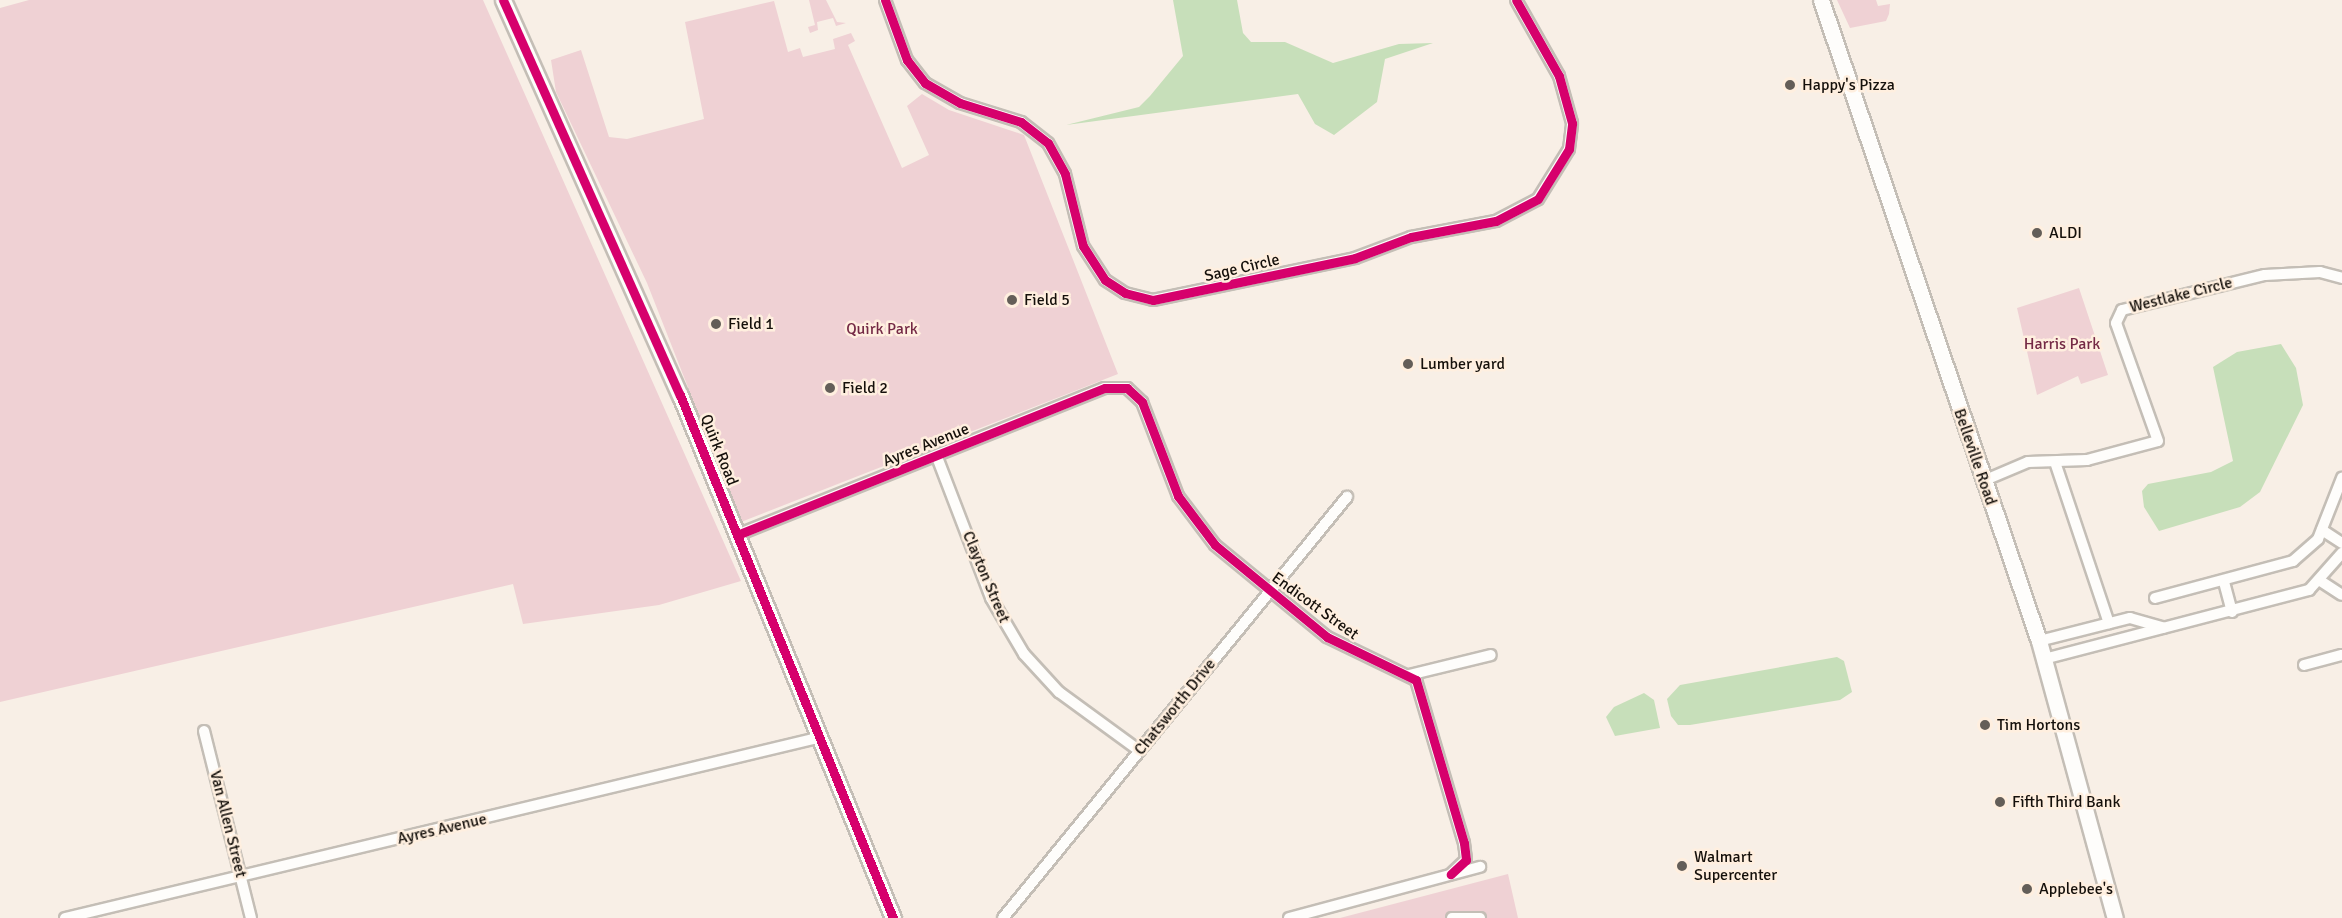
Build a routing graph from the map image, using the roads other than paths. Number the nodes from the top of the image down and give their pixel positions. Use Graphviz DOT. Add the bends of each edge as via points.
graph roads {
  1 [pos="503,0"];
  2 [pos="885,0"];
  3 [pos="1516,0"];
  4 [pos="1821,0"];
  5 [pos="2342,278"];
  6 [pos="1127,388"];
  7 [pos="937,457"];
  8 [pos="2055,462"];
  9 [pos="2342,478"];
  10 [pos="1983,481"];
  11 [pos="1347,497"];
  12 [pos="2322,530"];
  13 [pos="737,535"];
  14 [pos="2342,543"];
  15 [pos="2342,553"];
  16 [pos="2319,580"];
  17 [pos="2224,582"];
  18 [pos="1269,592"];
  19 [pos="2342,595"];
  20 [pos="2155,598"];
  21 [pos="2232,612"];
  22 [pos="2109,623"];
  23 [pos="2164,628"];
  24 [pos="2038,641"];
  25 [pos="1491,655"];
  26 [pos="2342,655"];
  27 [pos="2044,659"];
  28 [pos="2304,665"];
  29 [pos="1409,675"];
  30 [pos="204,731"];
  31 [pos="818,738"];
  32 [pos="1140,751"];
  33 [pos="1480,867"];
  34 [pos="1451,874"];
  35 [pos="241,876"];
  36 [pos="65,918"];
  37 [pos="251,918"];
  38 [pos="893,918"];
  39 [pos="1004,918"];
  40 [pos="1289,918"];
  41 [pos="1452,918"];
  42 [pos="1480,918"];
  43 [pos="2115,918"];
  1 -- 13 [label="street, Quirk Road"];
  2 -- 3 [label="street, Sage Circle" via="907,60 925,83 960,103 1021,122 1048,143 1065,174 1083,246 1105,280 1125,293 1153,300 1355,258 1411,237 1496,221 1538,199 1569,149 1572,123 1559,76"];
  4 -- 10 [label="street, Belleville Road"];
  5 -- 8 [label="street, Westlake Circle" via="2320,272 2265,274 2122,310 2116,323 2158,441"];
  6 -- 7 [label="street, Ayres Avenue" via="1106,388"];
  6 -- 18 [label="street, Endicott Street" via="1142,402 1190,514 1215,545"];
  7 -- 13 [label="street, Ayres Avenue"];
  7 -- 32 [label="street, Clayton Street" via="991,598 1023,654 1059,692"];
  8 -- 10 [label="street, Westlake Circle" via="2028,462"];
  8 -- 22 [label="street"];
  9 -- 12 [label="street"];
  10 -- 24 [label="street, Belleville Road"];
  11 -- 18 [label="street, Chatsworth Drive"];
  12 -- 14 [label="street"];
  12 -- 17 [label="street" via="2293,561"];
  13 -- 31 [label="street, Quirk Road"];
  15 -- 16 [label="street"];
  16 -- 19 [label="street"];
  16 -- 21 [label="street" via="2309,590"];
  17 -- 20 [label="street"];
  17 -- 21 [label="street"];
  18 -- 29 [label="street, Endicott Street" via="1337,644"];
  18 -- 32 [label="street, Chatsworth Drive"];
  21 -- 23 [label="street"];
  22 -- 23 [label="street" via="2130,618"];
  22 -- 24 [label="street"];
  23 -- 27 [label="street"];
  24 -- 27 [label="street, Belleville Road"];
  25 -- 29 [label="street"];
  26 -- 28 [label="street"];
  27 -- 43 [label="street, Belleville Road"];
  29 -- 34 [label="street" via="1425,696 1464,843 1466,860"];
  30 -- 35 [label="street, Van Allen Street"];
  31 -- 35 [label="street, Ayres Avenue"];
  31 -- 38 [label="street, Quirk Road"];
  32 -- 39 [label="street, Chatsworth Drive"];
  33 -- 34 [label="street"];
  34 -- 40 [label="street"];
  35 -- 36 [label="street, Ayres Avenue"];
  35 -- 37 [label="street, Van Allen Street"];
  41 -- 42 [label="street"];
}
